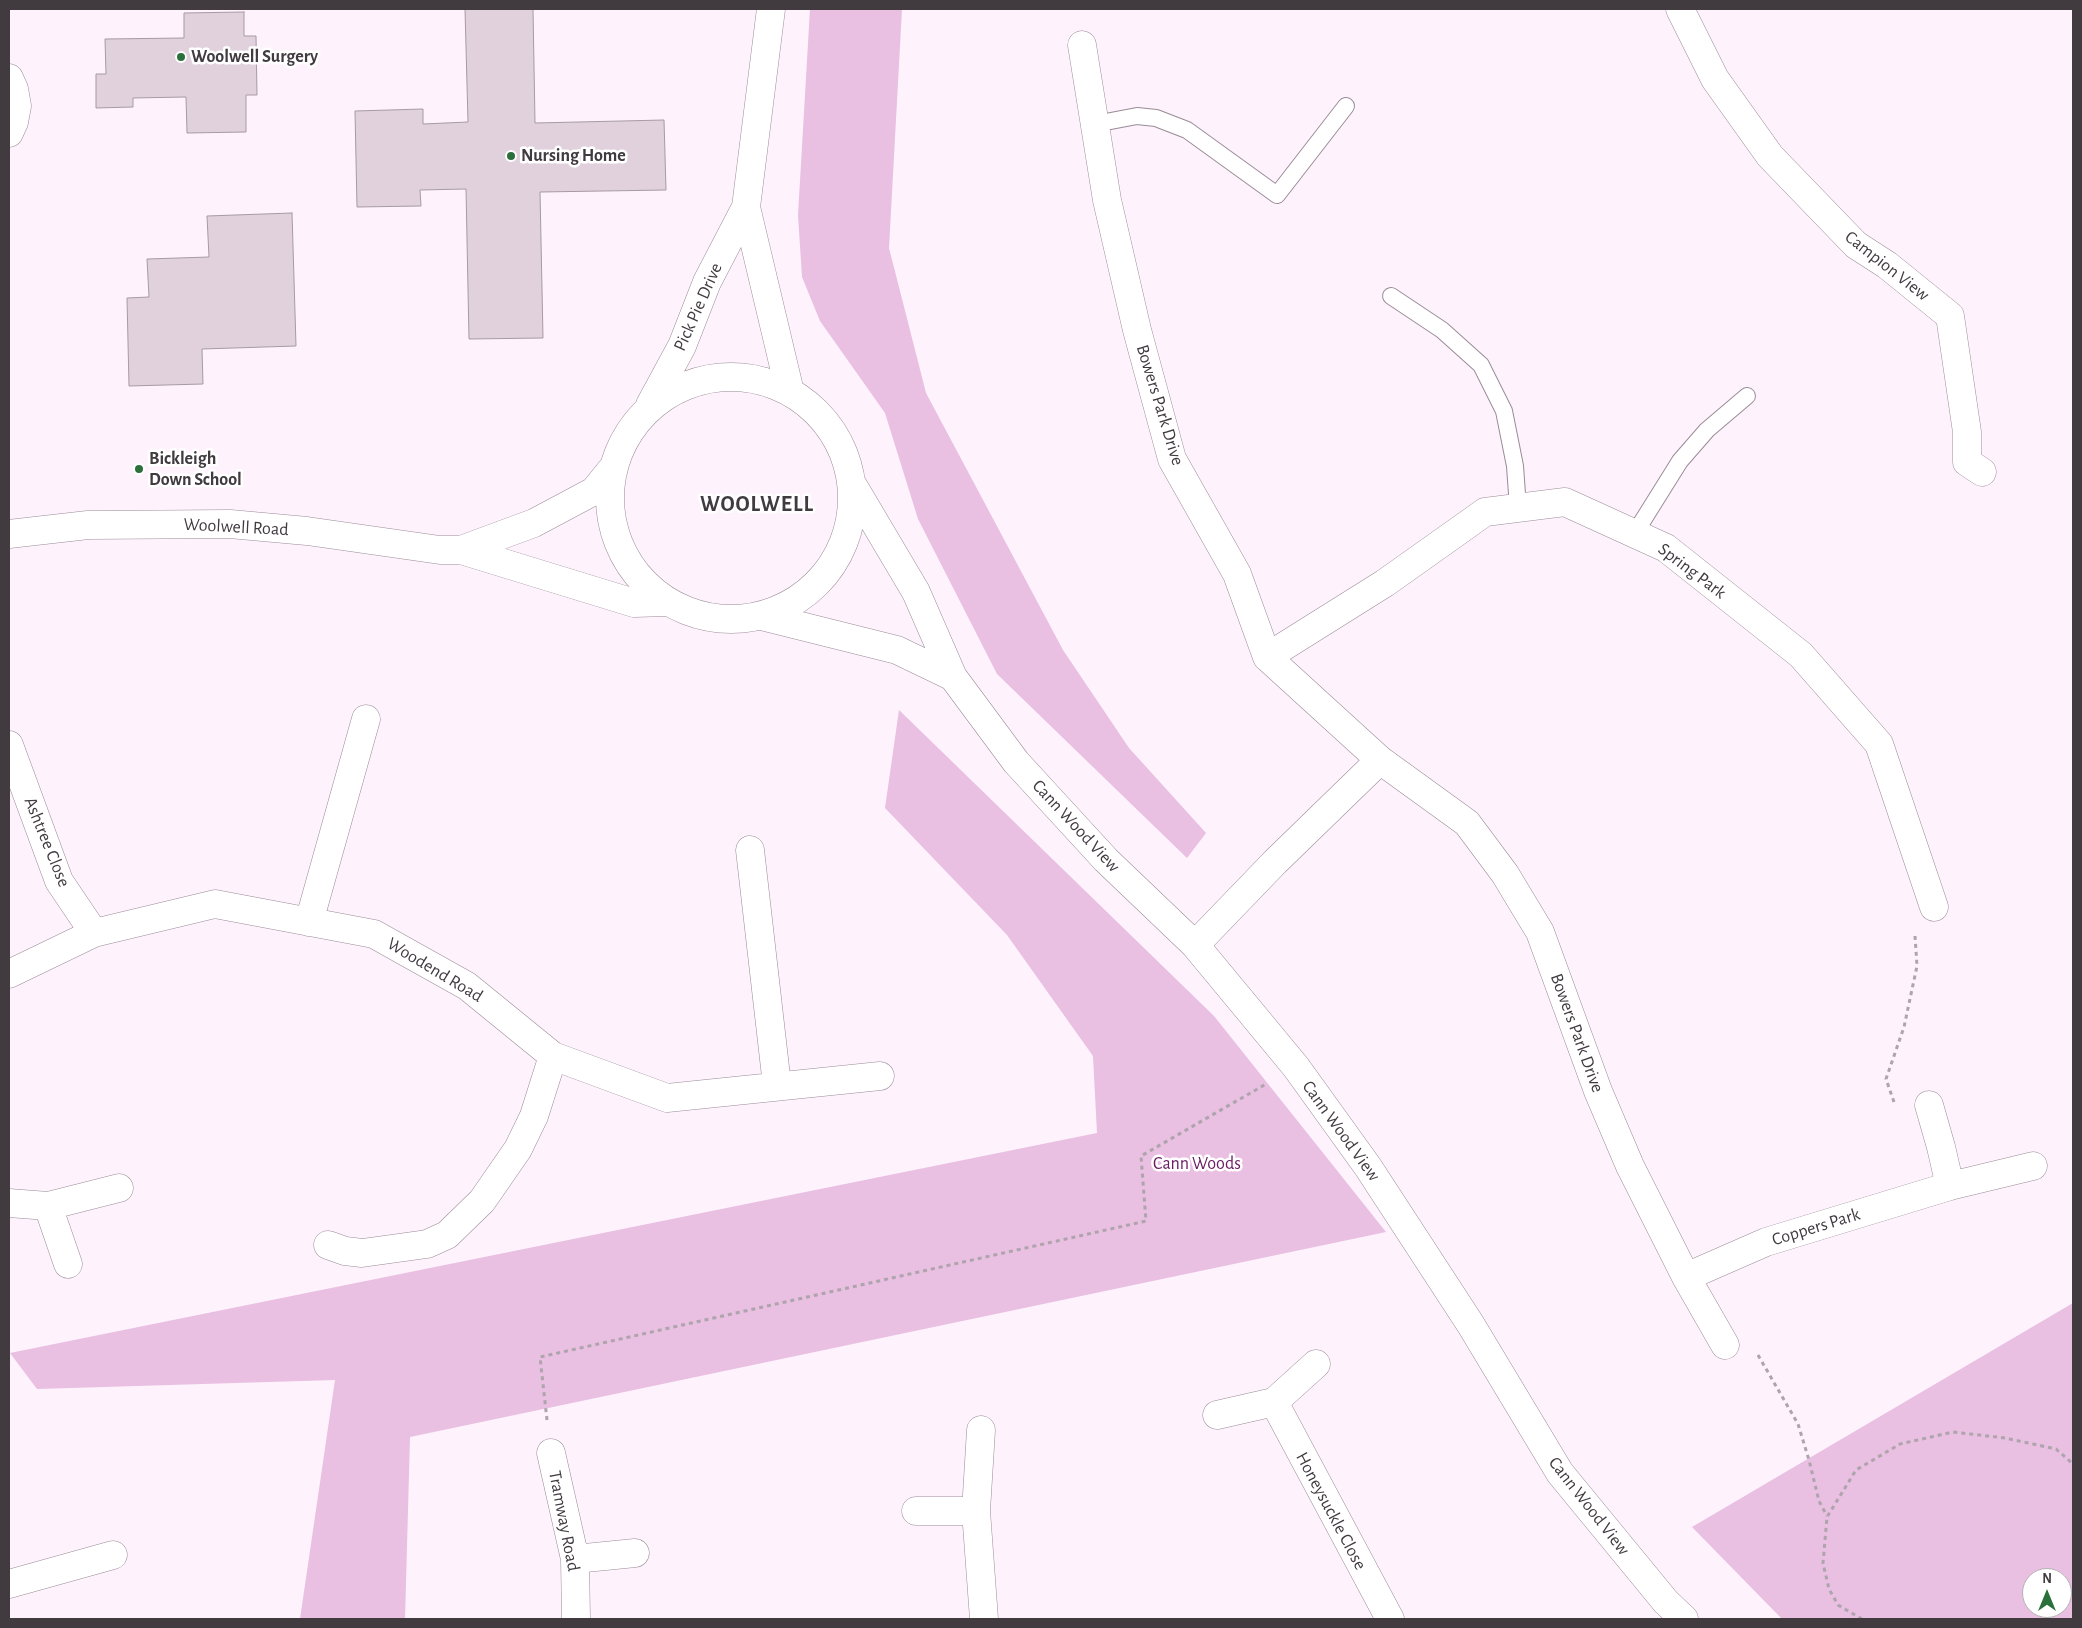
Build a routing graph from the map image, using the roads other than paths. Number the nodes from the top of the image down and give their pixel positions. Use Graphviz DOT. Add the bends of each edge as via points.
graph roads {
  1 [pos="772,9"];
  2 [pos="1680,9"];
  3 [pos="1082,45"];
  4 [pos="9,78"];
  5 [pos="1346,106"];
  6 [pos="1095,124"];
  7 [pos="9,133"];
  8 [pos="746,207"];
  9 [pos="1391,296"];
  10 [pos="790,392"];
  11 [pos="1747,396"];
  12 [pos="650,406"];
  13 [pos="611,470"];
  14 [pos="1982,472"];
  15 [pos="852,484"];
  16 [pos="1518,508"];
  17 [pos="1635,532"];
  18 [pos="9,534"];
  19 [pos="461,550"];
  20 [pos="667,602"];
  21 [pos="761,616"];
  22 [pos="1267,657"];
  23 [pos="953,677"];
  24 [pos="366,720"];
  25 [pos="9,745"];
  26 [pos="1380,760"];
  27 [pos="750,850"];
  28 [pos="1934,907"];
  29 [pos="309,922"];
  30 [pos="94,933"];
  31 [pos="1195,945"];
  32 [pos="9,974"];
  33 [pos="554,1056"];
  34 [pos="880,1076"];
  35 [pos="777,1085"];
  36 [pos="1929,1104"];
  37 [pos="2033,1166"];
  38 [pos="1950,1186"];
  39 [pos="119,1188"];
  40 [pos="9,1203"];
  41 [pos="48,1206"];
  42 [pos="328,1245"];
  43 [pos="68,1264"];
  44 [pos="1686,1277"];
  45 [pos="1725,1345"];
  46 [pos="1316,1364"];
  47 [pos="1274,1402"];
  48 [pos="1217,1415"];
  49 [pos="981,1430"];
  50 [pos="551,1453"];
  51 [pos="916,1511"];
  52 [pos="976,1511"];
  53 [pos="635,1553"];
  54 [pos="113,1555"];
  55 [pos="575,1559"];
  56 [pos="9,1584"];
  57 [pos="576,1619"];
  58 [pos="984,1619"];
  59 [pos="1390,1619"];
  60 [pos="1684,1619"];
  1 -- 8 [label="street, Pick Pie Drive"];
  2 -- 14 [label="street, Campion View" via="1715,79 1770,156 1856,245 1887,265 1950,316 1967,462"];
  3 -- 6 [label="street, Bowers Park Drive"];
  4 -- 7 [label="street" via="17,106"];
  5 -- 6 [label="lane" via="1277,196 1187,130 1156,118 1137,116"];
  6 -- 22 [label="street, Bowers Park Drive" via="1114,228 1172,459 1237,574"];
  8 -- 10 [label="street, Pick Pie Drive"];
  8 -- 12 [label="street, Pick Pie Drive" via="707,282 682,346"];
  9 -- 16 [label="lane" via="1442,330 1480,365 1504,411 1515,466"];
  10 -- 12 [label="street" via="755,378 718,376 682,386"];
  10 -- 15 [label="street" via="820,415 842,447"];
  11 -- 17 [label="lane" via="1707,430 1680,461"];
  12 -- 13 [label="street" via="625,435"];
  13 -- 19 [label="street, Woolwell Road" via="594,491 551,514"];
  13 -- 20 [label="street" via="610,521 630,568"];
  15 -- 21 [label="street" via="851,519 840,552 820,580 793,603"];
  15 -- 23 [label="street, Cann Wood View" via="916,592"];
  16 -- 17 [label="street, Spring Park" via="1566,502"];
  16 -- 22 [label="street, Spring Park" via="1485,512 1385,582"];
  17 -- 28 [label="street, Spring Park" via="1666,548 1801,655 1879,744"];
  18 -- 19 [label="street, Woolwell Road" via="88,525 230,524"];
  19 -- 20 [label="street, Woolwell Road" via="634,603"];
  20 -- 21 [label="street" via="713,619"];
  21 -- 23 [label="street, Cann Wood View" via="897,650"];
  22 -- 26 [label="street, Bowers Park Drive"];
  23 -- 31 [label="street, Cann Wood View" via="1016,762 1106,860"];
  24 -- 29 [label="street"];
  25 -- 30 [label="street, Ashtree Close" via="60,881"];
  26 -- 31 [label="street" via="1274,862"];
  26 -- 44 [label="street, Bowers Park Drive" via="1467,824 1505,874 1540,932 1598,1091 1630,1166"];
  27 -- 35 [label="street"];
  29 -- 30 [label="street, Woodend Road" via="215,904"];
  29 -- 33 [label="street, Woodend Road" via="374,934 467,986"];
  30 -- 32 [label="street, Woodend Road"];
  31 -- 60 [label="street, Cann Wood View" via="1296,1067 1368,1167 1460,1308 1560,1473 1666,1602"];
  33 -- 35 [label="street, Woodend Road" via="667,1098"];
  33 -- 42 [label="street" via="534,1116 518,1149 482,1201 447,1235 427,1244 362,1253"];
  34 -- 35 [label="street, Woodend Road"];
  36 -- 38 [label="street"];
  37 -- 38 [label="street, Coppers Park"];
  38 -- 44 [label="street, Coppers Park" via="1766,1242"];
  39 -- 41 [label="street"];
  40 -- 41 [label="street"];
  41 -- 43 [label="street"];
  44 -- 45 [label="street, Bowers Park Drive"];
  46 -- 47 [label="street"];
  47 -- 48 [label="street"];
  47 -- 59 [label="street, Honeysuckle Close"];
  49 -- 52 [label="street"];
  50 -- 55 [label="street, Tramway Road"];
  51 -- 52 [label="street"];
  52 -- 58 [label="street"];
  53 -- 55 [label="street"];
  54 -- 56 [label="street"];
  55 -- 57 [label="street, Tramway Road"];
}
